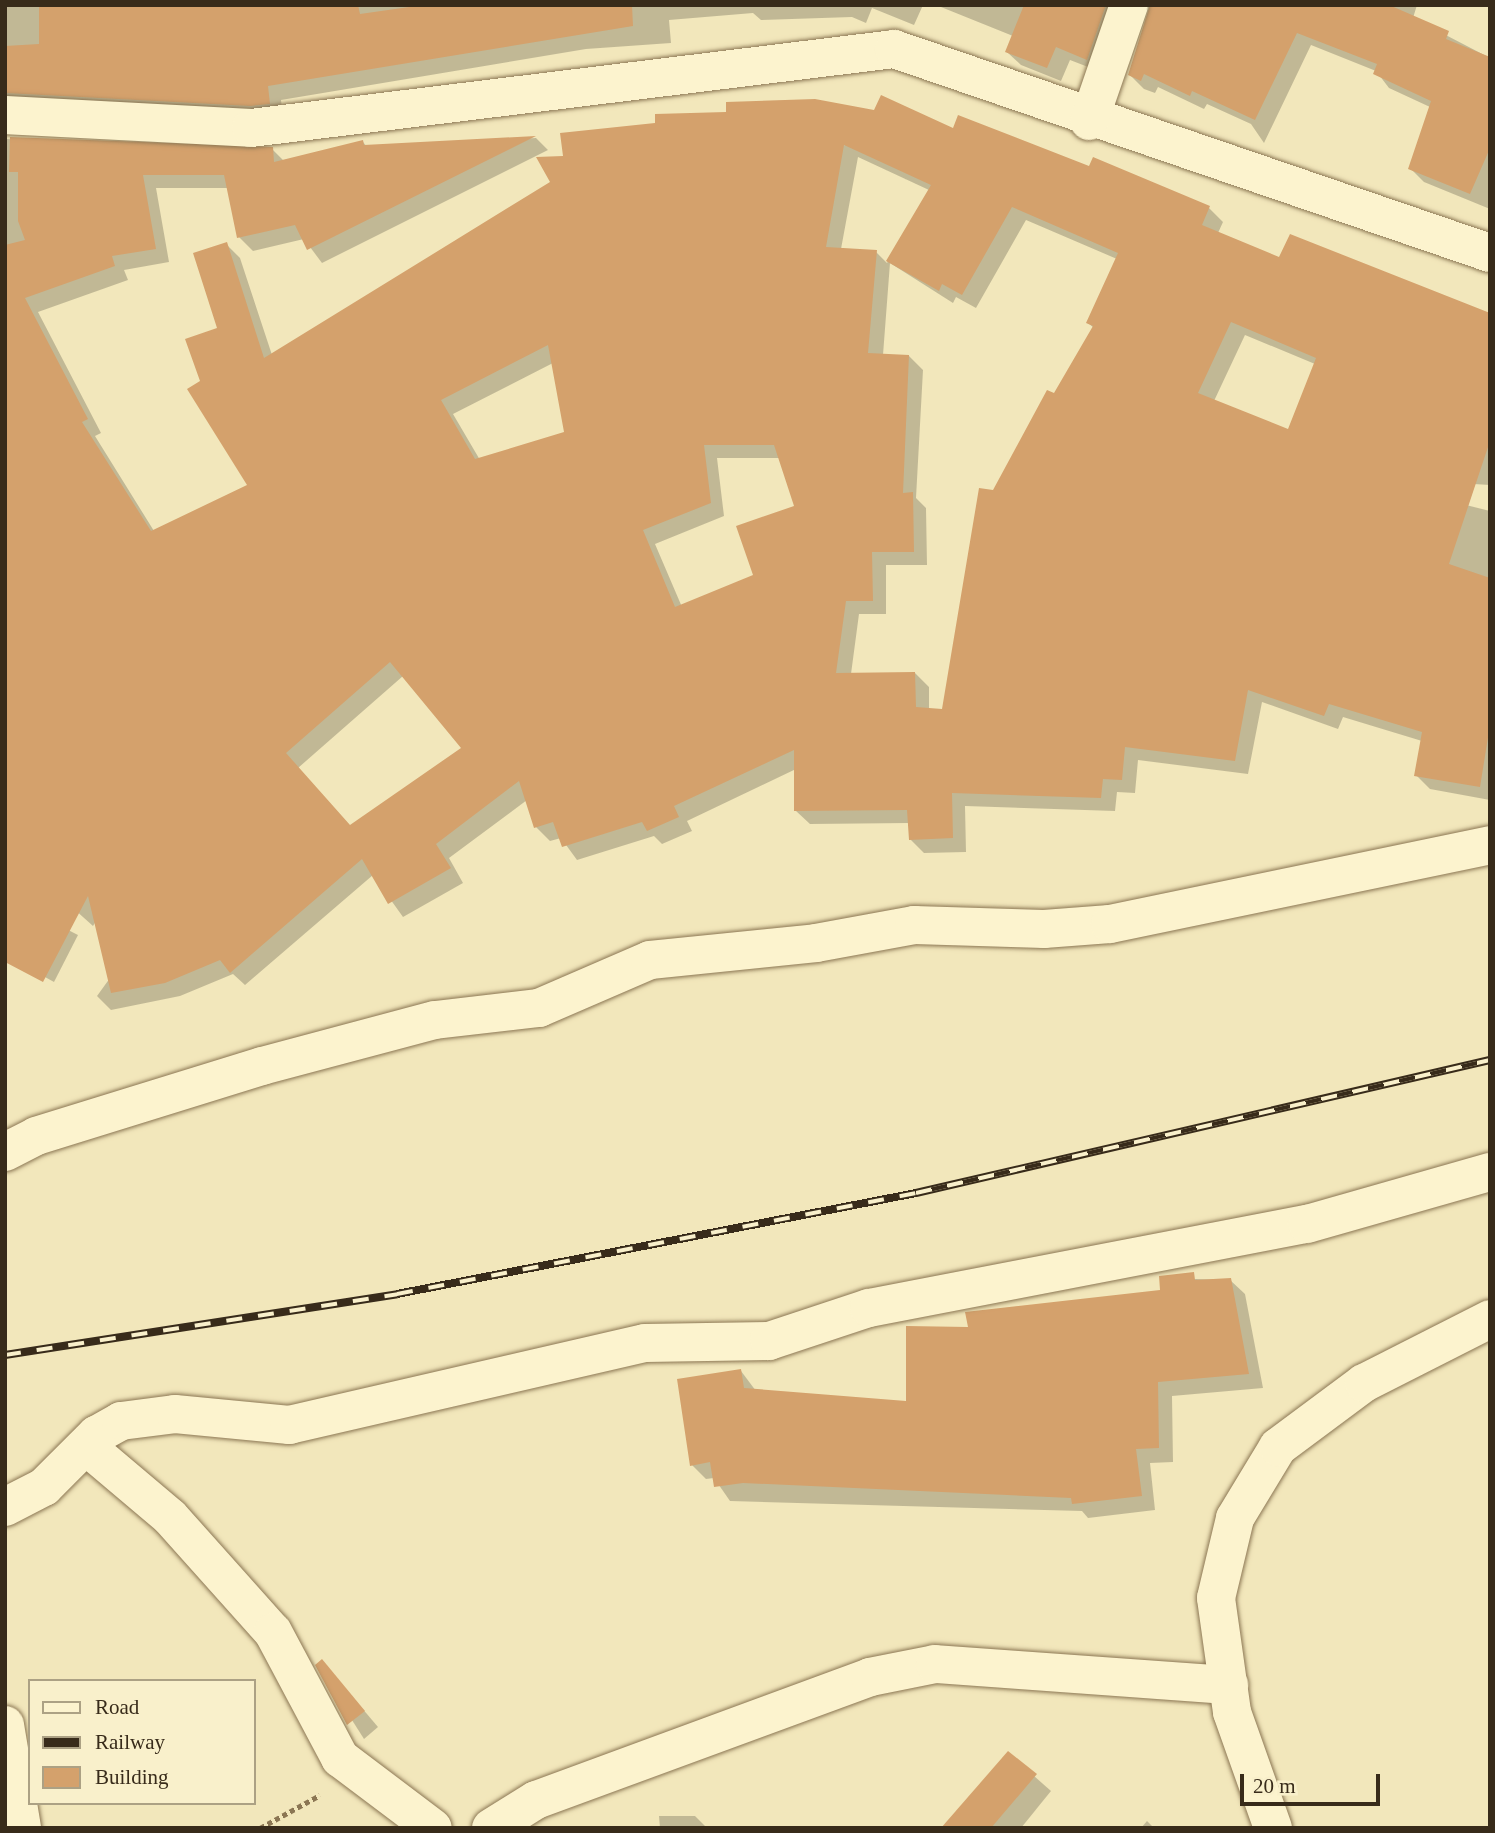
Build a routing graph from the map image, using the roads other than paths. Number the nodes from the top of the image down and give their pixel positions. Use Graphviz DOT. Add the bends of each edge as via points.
graph roads {
  1 [pos="1129,5"];
  2 [pos="5,115"];
  3 [pos="1089,121"];
  4 [pos="1490,253"];
  5 [pos="1490,845"];
  6 [pos="5,1152"];
  7 [pos="1490,1172"];
  8 [pos="1490,1319"];
  9 [pos="86,1446"];
  10 [pos="5,1507"];
  11 [pos="1229,1685"];
  12 [pos="5,1725"];
  13 [pos="500,1826"];
  14 [pos="22,1828"];
  15 [pos="433,1828"];
  16 [pos="1273,1828"];
  1 -- 3 [label="street"];
  2 -- 3 [label="street" via="251,128 894,49"];
  3 -- 4 [label="street"];
  5 -- 6 [label="street" via="1110,924 1044,929 914,925 816,943 650,960 539,1008 435,1020 262,1066 36,1136"];
  7 -- 9 [label="street" via="1307,1224 869,1308 769,1341 637,1344 289,1424 150,1415 121,1422"];
  8 -- 11 [label="street" via="1364,1383 1278,1447 1236,1518 1216,1598"];
  9 -- 10 [label="street" via="44,1487"];
  9 -- 15 [label="street" via="170,1517 272,1632 348,1765"];
  11 -- 13 [label="street" via="935,1664 870,1677 537,1800"];
  11 -- 16 [label="street" via="1241,1745"];
  12 -- 14 [label="street"];
}
